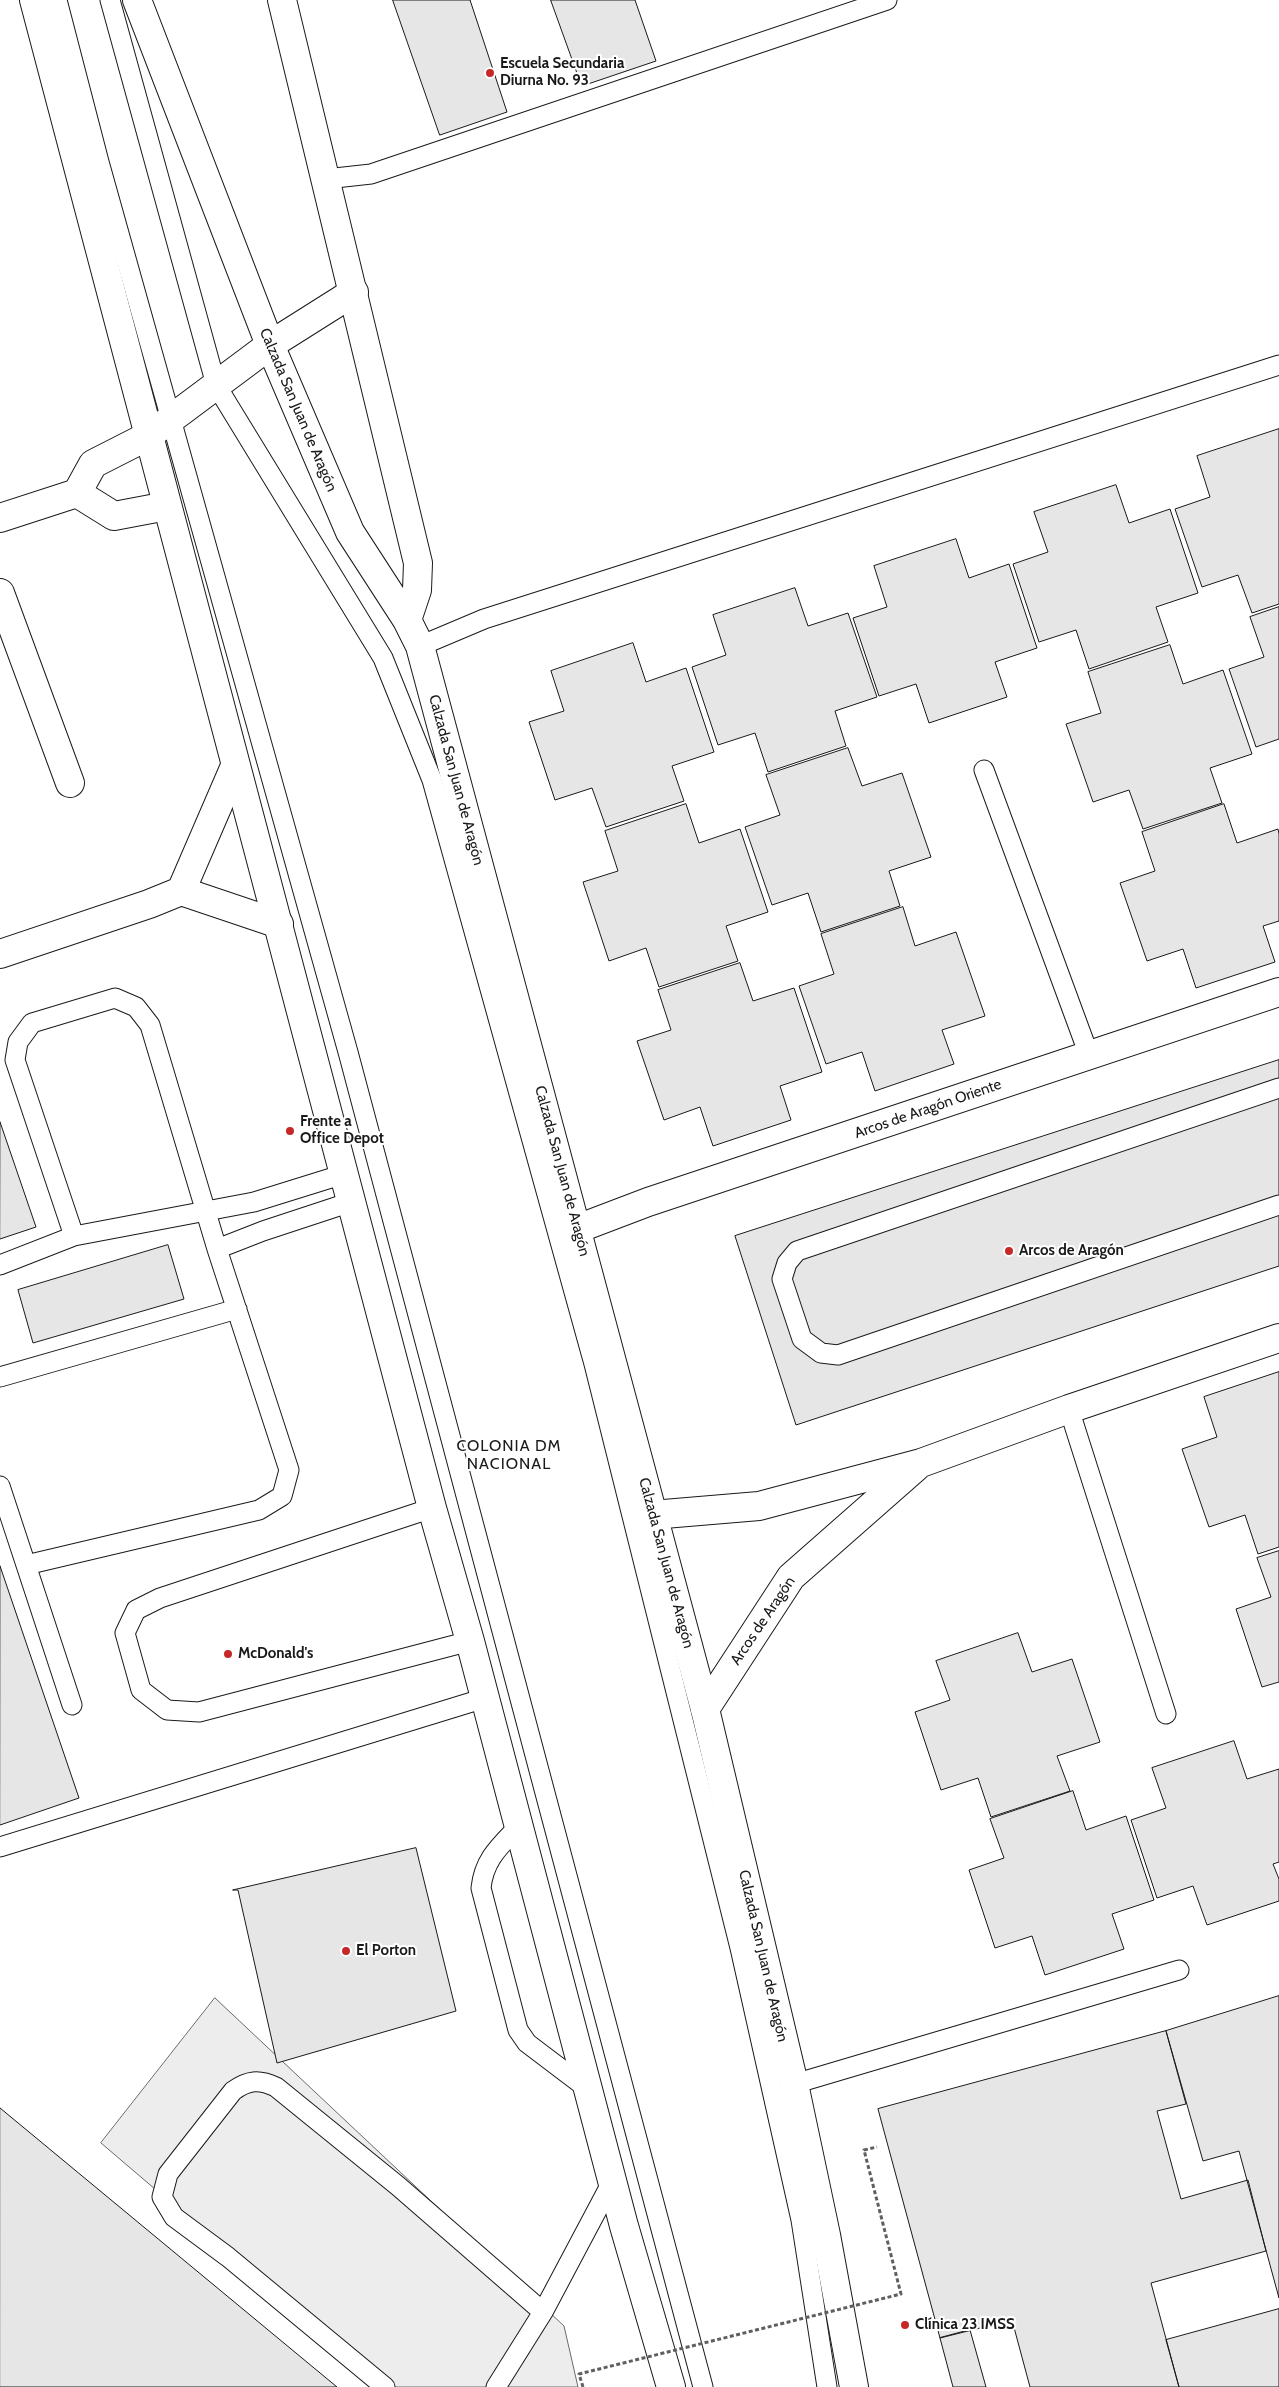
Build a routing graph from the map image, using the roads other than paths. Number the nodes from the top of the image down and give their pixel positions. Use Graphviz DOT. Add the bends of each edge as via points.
graph roads {
  1 [pos="34,0"];
  2 [pos="57,0"];
  3 [pos="110,0"];
  4 [pos="137,0"];
  5 [pos="282,0"];
  6 [pos="887,0"];
  7 [pos="326,180"];
  8 [pos="354,292"];
  9 [pos="270,345"];
  10 [pos="1279,365"];
  11 [pos="216,385"];
  12 [pos="172,418"];
  13 [pos="148,436"];
  14 [pos="77,493"];
  15 [pos="167,506"];
  16 [pos="0,518"];
  17 [pos="0,593"];
  18 [pos="407,620"];
  19 [pos="420,646"];
  20 [pos="235,766"];
  21 [pos="984,770"];
  22 [pos="70,783"];
  23 [pos="180,891"];
  24 [pos="279,924"];
  25 [pos="0,954"];
  26 [pos="1279,992"];
  27 [pos="1089,1055"];
  28 [pos="1279,1088"];
  29 [pos="344,1174"];
  30 [pos="351,1202"];
  31 [pos="1279,1205"];
  32 [pos="205,1213"];
  33 [pos="577,1229"];
  34 [pos="74,1236"];
  35 [pos="217,1249"];
  36 [pos="0,1265"];
  37 [pos="237,1309"];
  38 [pos="1279,1338"];
  39 [pos="0,1377"];
  40 [pos="1069,1409"];
  41 [pos="921,1463"];
  42 [pos="0,1486"];
  43 [pos="432,1508"];
  44 [pos="652,1515"];
  45 [pos="26,1565"];
  46 [pos="470,1642"];
  47 [pos="485,1698"];
  48 [pos="72,1705"];
  49 [pos="705,1709"];
  50 [pos="1166,1714"];
  51 [pos="519,1826"];
  52 [pos="0,1847"];
  53 [pos="1178,1970"];
  54 [pos="794,2084"];
  55 [pos="589,2090"];
  56 [pos="613,2180"];
  57 [pos="542,2312"];
  58 [pos="664,2359"];
  59 [pos="501,2384"];
  60 [pos="385,2387"];
  61 [pos="671,2387"];
  62 [pos="687,2387"];
  63 [pos="703,2387"];
  64 [pos="827,2387"];
  65 [pos="854,2387"];
  1 -- 13 [label="main road"];
  2 -- 12 [label="lane"];
  3 -- 11 [label="lane"];
  4 -- 9 [label="main road, Calzada San Juan de Aragón"];
  5 -- 7 [label="main road"];
  6 -- 7 [label="lane" via="371,174"];
  7 -- 8 [label="main road"];
  8 -- 9 [label="main road"];
  8 -- 18 [label="main road" via="418,563 417,590"];
  9 -- 11 [label="main road"];
  9 -- 18 [label="main road, Calzada San Juan de Aragón" via="350,532"];
  10 -- 19 [label="lane" via="484,619"];
  11 -- 12 [label="main road"];
  11 -- 64 [label="lane" via="383,658 432,780 594,1364 740,1948 801,2220"];
  12 -- 13 [label="main road"];
  12 -- 63 [label="lane" via="351,1062"];
  13 -- 14 [label="main road" via="93,464"];
  13 -- 15 [label="main road"];
  14 -- 15 [label="main road" via="114,516"];
  14 -- 16 [label="main road"];
  15 -- 20 [label="main road"];
  17 -- 22 [label="main road"];
  18 -- 19 [label="main road, Calzada San Juan de Aragón"];
  19 -- 33 [label="main road, Calzada San Juan de Aragón"];
  20 -- 23 [label="main road"];
  20 -- 24 [label="main road"];
  21 -- 27 [label="lane"];
  23 -- 24 [label="main road"];
  23 -- 25 [label="main road"];
  24 -- 29 [label="main road"];
  26 -- 27 [label="main road, Arcos de Aragón Oriente"];
  27 -- 33 [label="main road, Arcos de Aragón Oriente" via="648,1202"];
  28 -- 31 [label="lane" via="797,1251 787,1263 782,1279 802,1339 821,1354 838,1355"];
  29 -- 30 [label="main road"];
  29 -- 32 [label="lane" via="254,1202"];
  30 -- 35 [label="lane"];
  30 -- 43 [label="main road"];
  32 -- 34 [label="lane"];
  32 -- 34 [label="lane" via="150,1024 136,1007 115,998 32,1023 18,1042 15,1060"];
  32 -- 35 [label="lane"];
  33 -- 44 [label="main road, Calzada San Juan de Aragón"];
  34 -- 36 [label="lane"];
  35 -- 37 [label="lane"];
  37 -- 39 [label="lane"];
  37 -- 45 [label="lane" via="289,1470 282,1496 258,1510"];
  38 -- 40 [label="main road, Arcos de Aragón"];
  40 -- 41 [label="main road, Arcos de Aragón"];
  40 -- 50 [label="lane"];
  41 -- 44 [label="main road, Arcos de Aragón" via="759,1506"];
  41 -- 49 [label="main road, Arcos de Aragón" via="791,1577"];
  42 -- 45 [label="lane"];
  43 -- 46 [label="main road"];
  43 -- 46 [label="lane" via="160,1598 136,1610 125,1633 141,1690 167,1710 199,1712"];
  44 -- 49 [label="main road, Calzada San Juan de Aragón"];
  45 -- 48 [label="lane"];
  46 -- 47 [label="main road"];
  47 -- 51 [label="main road"];
  47 -- 52 [label="lane"];
  49 -- 54 [label="main road, Calzada San Juan de Aragón"];
  51 -- 55 [label="main road"];
  51 -- 55 [label="lane" via="492,1856 483,1873 481,1888 518,2030 527,2043"];
  53 -- 54 [label="lane"];
  54 -- 65 [label="main road, Calzada San Juan de Aragón"];
  55 -- 56 [label="main road"];
  56 -- 57 [label="lane"];
  56 -- 58 [label="main road"];
  57 -- 59 [label="lane"];
  57 -- 60 [label="lane" via="398,2186 276,2087 265,2081 242,2084 168,2174 162,2197 174,2217 228,2257"];
  58 -- 61 [label="main road"];
  58 -- 62 [label="main road"];
}
